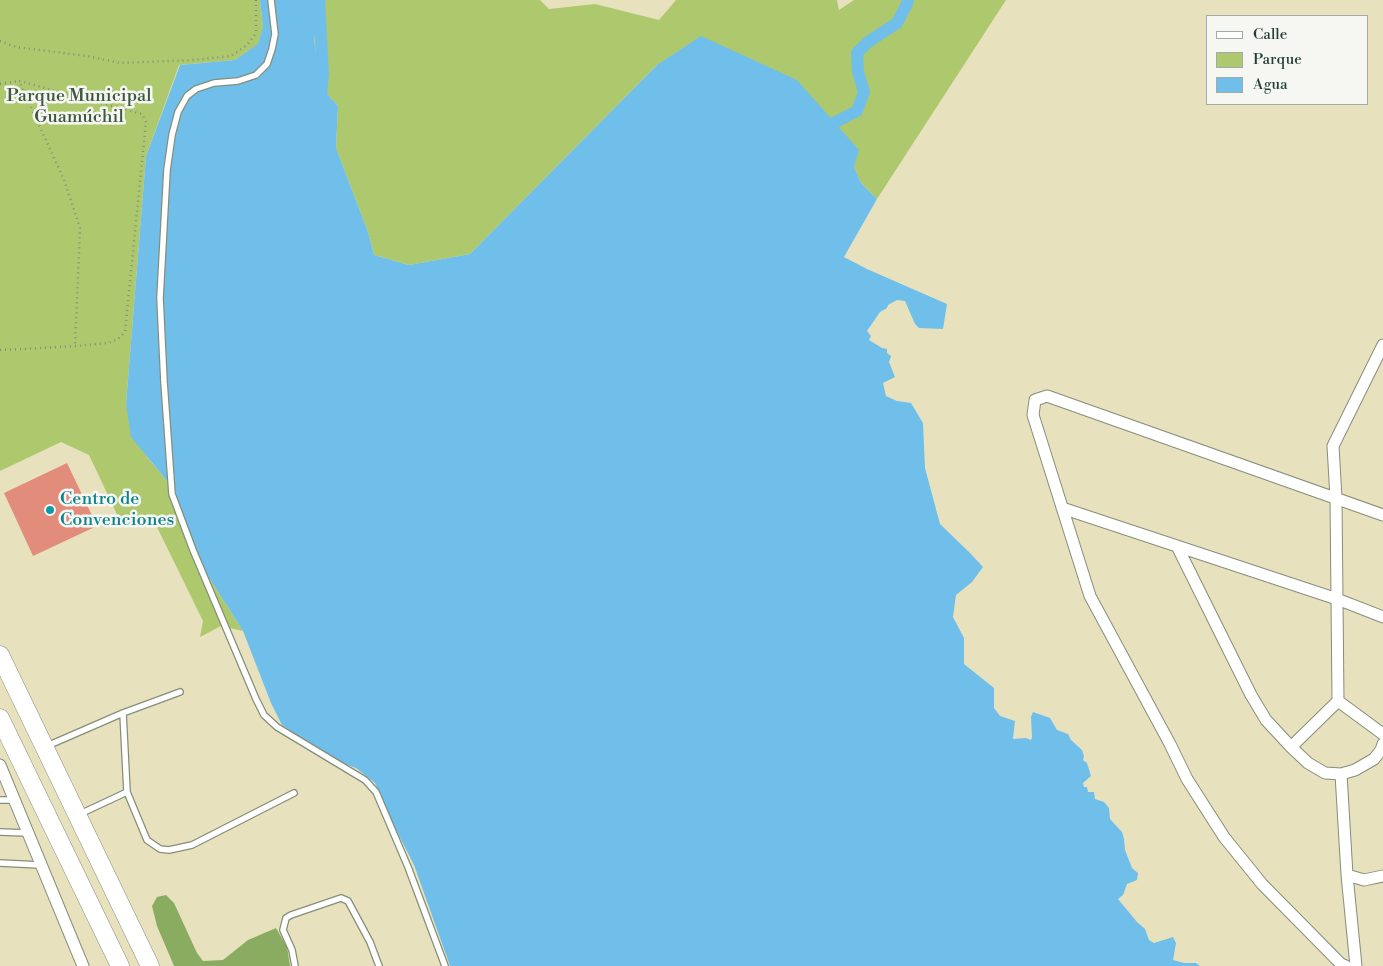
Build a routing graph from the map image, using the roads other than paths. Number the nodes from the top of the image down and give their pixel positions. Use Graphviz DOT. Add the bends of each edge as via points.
graph roads {
  1 [pos="272,0"];
  2 [pos="1383,345"];
  3 [pos="1336,498"];
  4 [pos="1062,508"];
  5 [pos="1383,515"];
  6 [pos="1177,546"];
  7 [pos="1337,598"];
  8 [pos="1383,617"];
  9 [pos="0,655"];
  10 [pos="180,692"];
  11 [pos="1338,701"];
  12 [pos="123,714"];
  13 [pos="0,718"];
  14 [pos="1383,734"];
  15 [pos="1383,744"];
  16 [pos="1290,746"];
  17 [pos="45,747"];
  18 [pos="1,767"];
  19 [pos="1340,774"];
  20 [pos="127,792"];
  21 [pos="294,793"];
  22 [pos="0,800"];
  23 [pos="13,800"];
  24 [pos="78,815"];
  25 [pos="0,832"];
  26 [pos="27,833"];
  27 [pos="0,863"];
  28 [pos="40,865"];
  29 [pos="1346,875"];
  30 [pos="1383,876"];
  31 [pos="83,966"];
  32 [pos="120,966"];
  33 [pos="150,966"];
  34 [pos="295,966"];
  35 [pos="379,966"];
  36 [pos="445,966"];
  37 [pos="1346,966"];
  38 [pos="1356,966"];
  1 -- 36 [label="lane" via="274,34 267,64 256,75 196,89 187,96 178,112 172,135 160,298 172,494 264,715 277,727 365,780 376,792"];
  2 -- 3 [label="street" via="1333,446"];
  3 -- 4 [label="street" via="1047,396 1035,400 1033,415"];
  3 -- 5 [label="street"];
  3 -- 7 [label="street"];
  4 -- 6 [label="street"];
  4 -- 37 [label="street" via="1090,596 1187,779 1224,837 1262,884"];
  6 -- 7 [label="street"];
  6 -- 16 [label="street" via="1251,695 1266,720"];
  7 -- 8 [label="street"];
  7 -- 11 [label="street"];
  9 -- 17 [label="main road"];
  10 -- 12 [label="lane"];
  11 -- 14 [label="street"];
  11 -- 16 [label="street"];
  12 -- 17 [label="lane"];
  12 -- 20 [label="lane"];
  13 -- 32 [label="main road"];
  15 -- 19 [label="street" via="1374,758 1355,770"];
  16 -- 19 [label="street" via="1325,773"];
  17 -- 24 [label="main road"];
  18 -- 23 [label="street"];
  19 -- 29 [label="street"];
  20 -- 21 [label="lane" via="147,840 160,849 169,850 192,845"];
  20 -- 24 [label="lane"];
  22 -- 23 [label="lane"];
  23 -- 26 [label="street"];
  24 -- 33 [label="main road"];
  25 -- 26 [label="lane"];
  26 -- 28 [label="street"];
  27 -- 28 [label="lane"];
  28 -- 31 [label="street"];
  29 -- 30 [label="street" via="1364,880"];
  29 -- 38 [label="street"];
  34 -- 35 [label="lane" via="283,930 286,918 341,898 348,901"];
}
